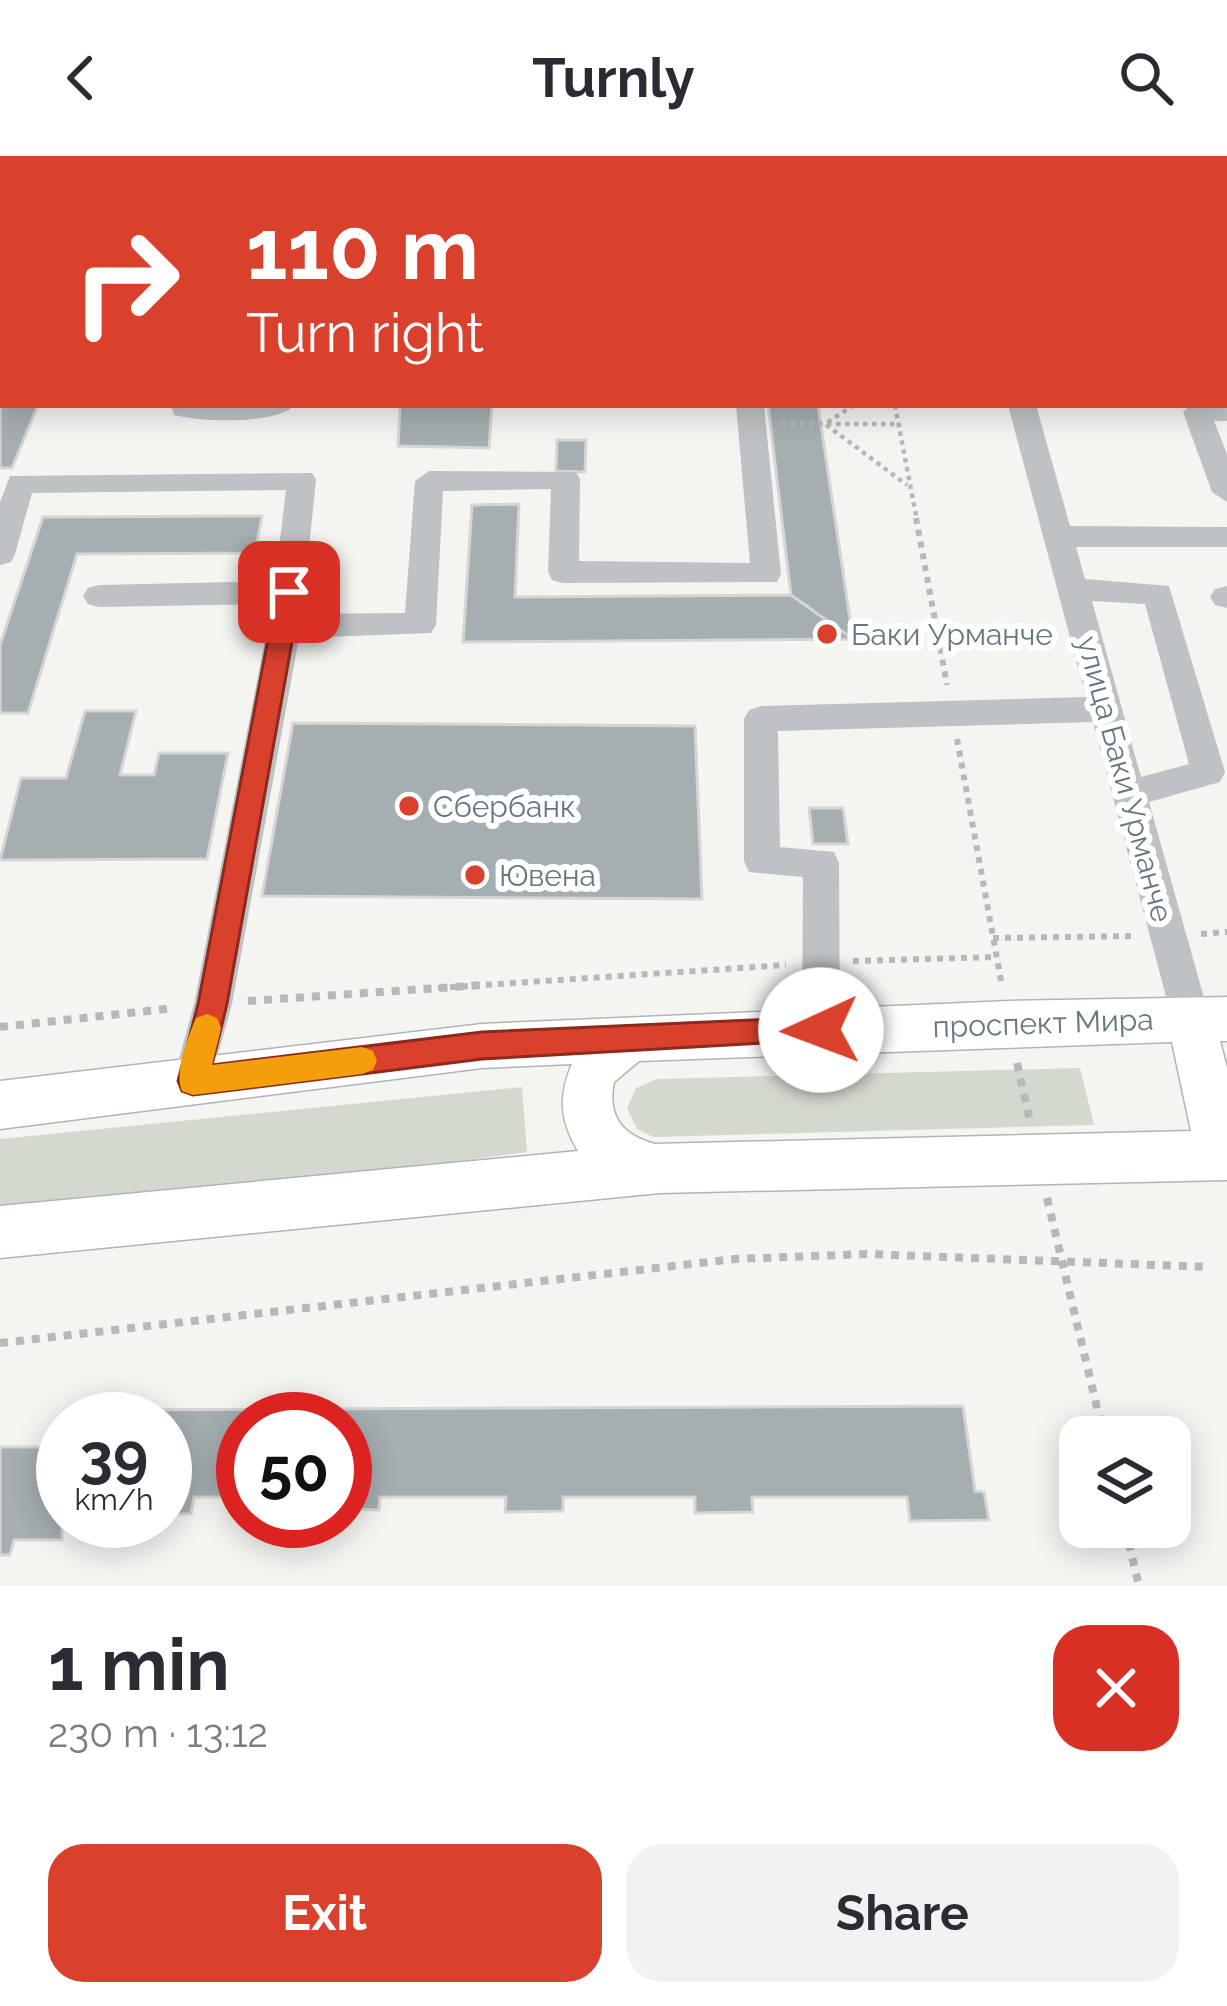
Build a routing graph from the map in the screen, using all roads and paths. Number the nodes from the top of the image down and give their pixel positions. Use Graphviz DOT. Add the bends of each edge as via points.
graph roads {
  1 [pos="184,408"];
  2 [pos="253,408"];
  3 [pos="849,408"];
  4 [pos="895,408"];
  5 [pos="1023,408"];
  6 [pos="1195,408"];
  7 [pos="1227,412"];
  8 [pos="751,414"];
  9 [pos="825,424"];
  10 [pos="898,424"];
  11 [pos="10,483"];
  12 [pos="910,487"];
  13 [pos="1227,491"];
  14 [pos="1058,536"];
  15 [pos="1227,537"];
  16 [pos="0,554"];
  17 [pos="1072,589"];
  18 [pos="289,592"];
  19 [pos="99,596"];
  20 [pos="285,626"];
  21 [pos="1105,709"];
  22 [pos="952,713"];
  23 [pos="1129,794"];
  24 [pos="1227,932"];
  25 [pos="1168,935"];
  26 [pos="994,938"];
  27 [pos="997,957"];
  28 [pos="821,963"];
  29 [pos="213,1004"];
  30 [pos="1209,1019"];
  31 [pos="1009,1023"];
  32 [pos="0,1027"];
  33 [pos="821,1030"];
  34 [pos="650,1037"];
  35 [pos="193,1081"];
  36 [pos="0,1105"];
  37 [pos="1037,1157"];
  38 [pos="1226,1161"];
  39 [pos="660,1168"];
  40 [pos="0,1232"];
  41 [pos="1063,1264"];
  42 [pos="1209,1267"];
  43 [pos="0,1343"];
  44 [pos="1099,1416"];
  45 [pos="1130,1548"];
  46 [pos="1139,1586"];
  1 -- 2 [label="street"];
  3 -- 9 [label="path"];
  4 -- 10 [label="path"];
  5 -- 14 [label="street, улица Баки Урманче"];
  6 -- 7 [label="street"];
  6 -- 13 [label="street"];
  8 -- 9 [label="path"];
  8 -- 20 [label="street" via="766,574 563,572 566,478 429,481 421,625"];
  9 -- 10 [label="path"];
  9 -- 12 [label="path"];
  10 -- 12 [label="path"];
  11 -- 16 [label="street"];
  11 -- 18 [label="street" via="302,480"];
  12 -- 22 [label="path"];
  14 -- 15 [label="street"];
  14 -- 17 [label="street, улица Баки Урманче"];
  17 -- 21 [label="street, улица Баки Урманче"];
  17 -- 23 [label="street" via="1158,594 1196,728 1208,772"];
  18 -- 19 [label="street"];
  18 -- 20 [label="street"];
  20 -- 29 [label="street"];
  21 -- 22 [label="street"];
  21 -- 23 [label="street, улица Баки Урманче"];
  22 -- 26 [label="path"];
  22 -- 28 [label="street" via="760,719 762,861 821,863"];
  23 -- 25 [label="street, улица Баки Урманче"];
  24 -- 25 [label="path"];
  25 -- 26 [label="path"];
  25 -- 30 [label="street, улица Баки Урманче"];
  26 -- 27 [label="path"];
  27 -- 28 [label="path"];
  27 -- 31 [label="path"];
  28 -- 29 [label="path"];
  28 -- 33 [label="street"];
  29 -- 32 [label="path"];
  29 -- 35 [label="street"];
  30 -- 31 [label="main road, проспект Мира"];
  30 -- 38 [label="main road, улица Баки Урманче"];
  31 -- 33 [label="main road, проспект Мира"];
  31 -- 37 [label="path"];
  33 -- 34 [label="main road, проспект Мира"];
  34 -- 35 [label="main road, проспект Мира" via="482,1046"];
  34 -- 39 [label="main road" via="602,1058 585,1104 608,1150"];
  35 -- 36 [label="main road, проспект Мира"];
  37 -- 38 [label="main road"];
  37 -- 39 [label="main road"];
  37 -- 41 [label="path"];
  39 -- 40 [label="main road"];
  41 -- 42 [label="path"];
  41 -- 43 [label="path" via="866,1254 736,1259"];
  41 -- 44 [label="path"];
  45 -- 46 [label="path"];
}
